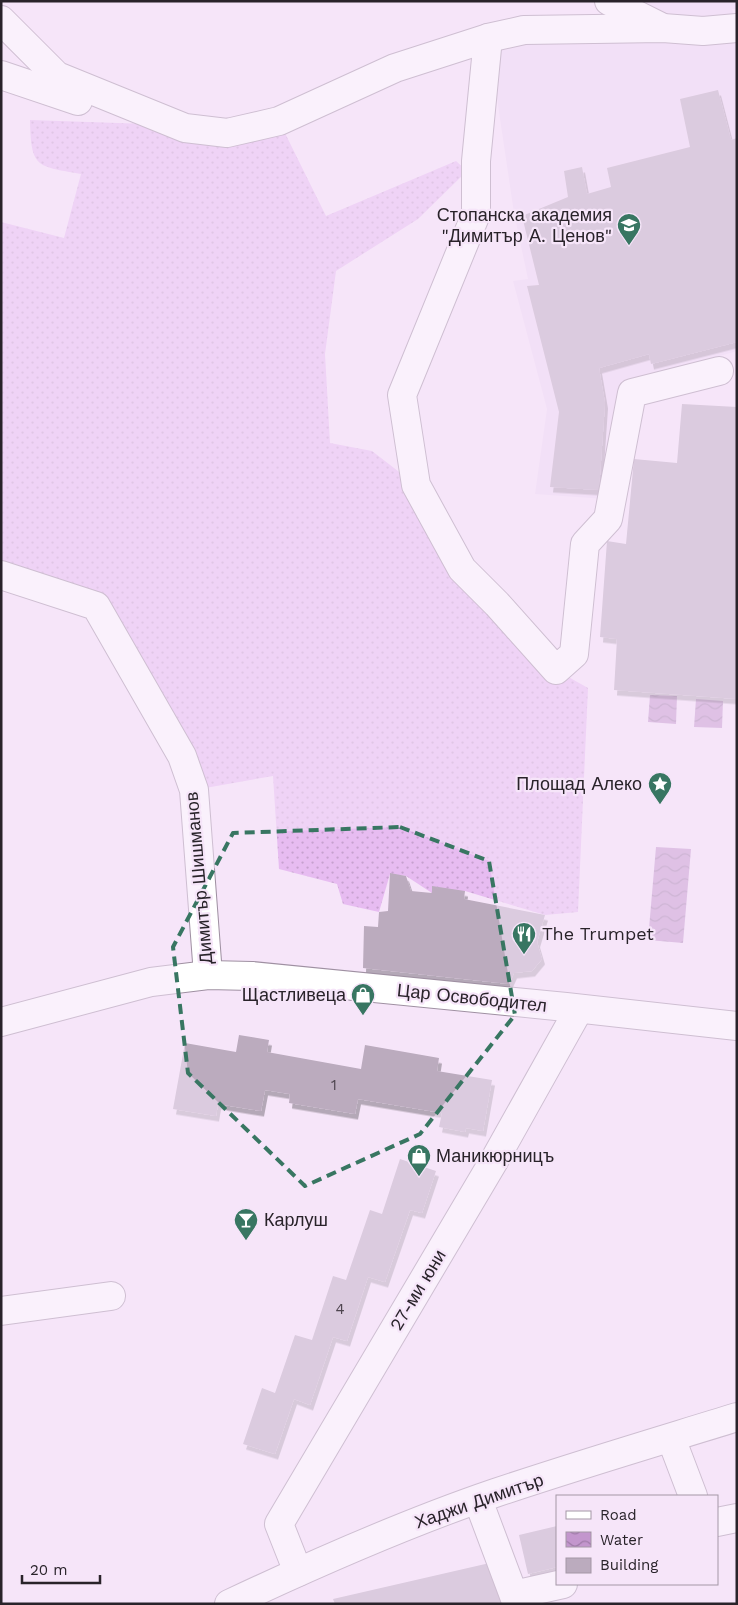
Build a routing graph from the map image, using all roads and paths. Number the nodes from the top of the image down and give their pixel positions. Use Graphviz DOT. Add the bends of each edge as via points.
graph roads {
  1 [pos="609,1"];
  2 [pos="1,20"];
  3 [pos="663,28"];
  4 [pos="737,28"];
  5 [pos="488,38"];
  6 [pos="1,75"];
  7 [pos="185,128"];
  8 [pos="719,371"];
  9 [pos="1,575"];
  10 [pos="208,975"];
  11 [pos="579,1009"];
  12 [pos="1,1022"];
  13 [pos="737,1026"];
  14 [pos="111,1296"];
  15 [pos="1,1311"];
  16 [pos="737,1417"];
  17 [pos="671,1438"];
  18 [pos="693,1495"];
  19 [pos="478,1500"];
  20 [pos="737,1518"];
  21 [pos="718,1522"];
  22 [pos="298,1572"];
  23 [pos="560,1585"];
  24 [pos="516,1599"];
  25 [pos="229,1604"];
  1 -- 3 [label="street"];
  2 -- 7 [label="street" via="57,76"];
  3 -- 4 [label="street" via="703,31"];
  3 -- 5 [label="street" via="524,30"];
  5 -- 7 [label="street" via="396,68 279,121 227,133"];
  5 -- 8 [label="street" via="476,161 476,214 402,396 416,485 462,569 556,670 574,654 585,544 608,519 632,393"];
  6 -- 7 [label="street" via="147,124"];
  9 -- 10 [label="street, Димитър Шишманов" via="96,606 182,756 194,790"];
  10 -- 11 [label="street, Цар Освободител" via="252,976"];
  10 -- 12 [label="street, Цар Освободител" via="151,982"];
  11 -- 13 [label="street, Цар Освободител"];
  11 -- 22 [label="street, 27-ми юни" via="279,1524"];
  14 -- 15 [label="street"];
  16 -- 17 [label="street, Хаджи Димитър"];
  17 -- 18 [label="street"];
  17 -- 19 [label="street, Хаджи Димитър"];
  19 -- 22 [label="street, Хаджи Димитър"];
  19 -- 24 [label="street"];
  20 -- 21 [label="street"];
  22 -- 25 [label="street, Хаджи Димитър"];
  23 -- 24 [label="street"];
}
